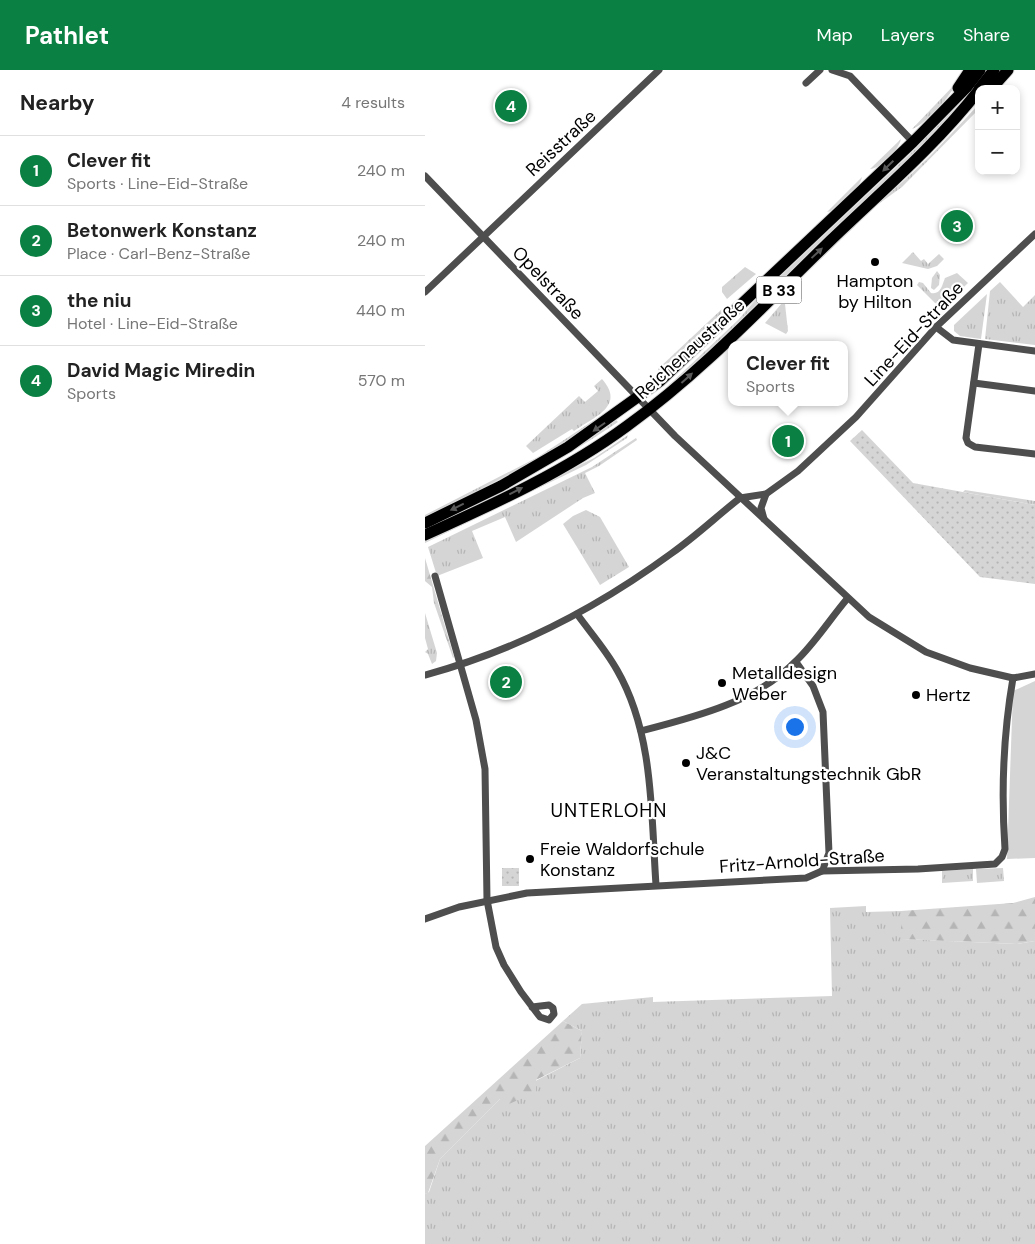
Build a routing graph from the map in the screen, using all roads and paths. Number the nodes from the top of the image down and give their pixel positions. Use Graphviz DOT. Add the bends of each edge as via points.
graph roads {
  1 [pos="659,70"];
  2 [pos="820,70"];
  3 [pos="832,70"];
  4 [pos="970,70"];
  5 [pos="980,70"];
  6 [pos="994,70"];
  7 [pos="1008,70"];
  8 [pos="806,84"];
  9 [pos="982,85"];
  10 [pos="995,85"];
  11 [pos="975,94"];
  12 [pos="975,100"];
  13 [pos="967,104"];
  14 [pos="947,107"];
  15 [pos="913,142"];
  16 [pos="425,176"];
  17 [pos="1035,234"];
  18 [pos="483,238"];
  19 [pos="425,292"];
  20 [pos="936,327"];
  21 [pos="979,344"];
  22 [pos="1035,351"];
  23 [pos="974,383"];
  24 [pos="1035,391"];
  25 [pos="638,399"];
  26 [pos="649,409"];
  27 [pos="1035,454"];
  28 [pos="766,494"];
  29 [pos="740,498"];
  30 [pos="764,520"];
  31 [pos="425,523"];
  32 [pos="425,536"];
  33 [pos="435,576"];
  34 [pos="847,599"];
  35 [pos="577,614"];
  36 [pos="796,662"];
  37 [pos="461,664"];
  38 [pos="1035,674"];
  39 [pos="425,675"];
  40 [pos="1013,678"];
  41 [pos="641,730"];
  42 [pos="823,871"];
  43 [pos="656,885"];
  44 [pos="487,900"];
  45 [pos="425,919"];
  46 [pos="532,1007"];
  1 -- 18 [label="street, Reisstraße"];
  2 -- 8 [label="street"];
  3 -- 15 [label="street" via="851,76"];
  4 -- 14 [label="main road, B 33"];
  5 -- 14 [label="main road, Reichenaustraße"];
  6 -- 9 [label="main road, Reichenaustraße"];
  7 -- 10 [label="main road"];
  11 -- 13 [label="main road, Reichenaustraße"];
  12 -- 13 [label="main road, B 33"];
  26 -- 13 [label="main road, Reichenaustraße / B 33, one-way" via="742,327"];
  14 -- 15 [label="main road, Reichenaustraße / B 33"];
  15 -- 25 [label="main road, Reichenaustraße / B 33, one-way"];
  16 -- 18 [label="street, Opelstraße"];
  17 -- 20 [label="street, Line-Eid-Straße"];
  18 -- 19 [label="street, Reisstraße"];
  18 -- 25 [label="street, Opelstraße"];
  20 -- 21 [label="street" via="953,340"];
  20 -- 28 [label="street, Line-Eid-Straße" via="856,417 798,471"];
  21 -- 22 [label="street"];
  21 -- 23 [label="street"];
  23 -- 24 [label="street"];
  23 -- 27 [label="street" via="968,443 975,447"];
  25 -- 26 [label="street, Opelstraße"];
  25 -- 31 [label="main road, Reichenaustraße / B 33, one-way" via="540,464"];
  26 -- 29 [label="street, Opelstraße"];
  32 -- 26 [label="main road, Reichenaustraße / B 33, one-way" via="577,459"];
  28 -- 29 [label="street, Line-Eid-Straße"];
  28 -- 30 [label="street" via="761,508"];
  29 -- 30 [label="street, Opelstraße"];
  29 -- 35 [label="street" via="673,553 623,588"];
  30 -- 34 [label="street, Opelstraße"];
  33 -- 37 [label="street"];
  34 -- 36 [label="street"];
  34 -- 40 [label="street, Opelstraße" via="885,628 926,652 970,668"];
  35 -- 37 [label="street" via="498,652"];
  35 -- 41 [label="street" via="617,669"];
  36 -- 41 [label="street" via="729,704 684,720"];
  36 -- 42 [label="street" via="813,686 823,712 829,853"];
  37 -- 39 [label="street"];
  37 -- 44 [label="street" via="485,769"];
  38 -- 40 [label="street"];
  40 -- 42 [label="street, Fritz-Arnold-Straße" via="1002,762 1005,849 1002,857 995,864"];
  41 -- 43 [label="street" via="650,792"];
  42 -- 43 [label="street, Fritz-Arnold-Straße" via="806,878"];
  43 -- 44 [label="street, Fritz-Arnold-Straße" via="545,891"];
  44 -- 45 [label="street, Fritz-Arnold-Straße"];
  44 -- 46 [label="street" via="501,961"];
}
